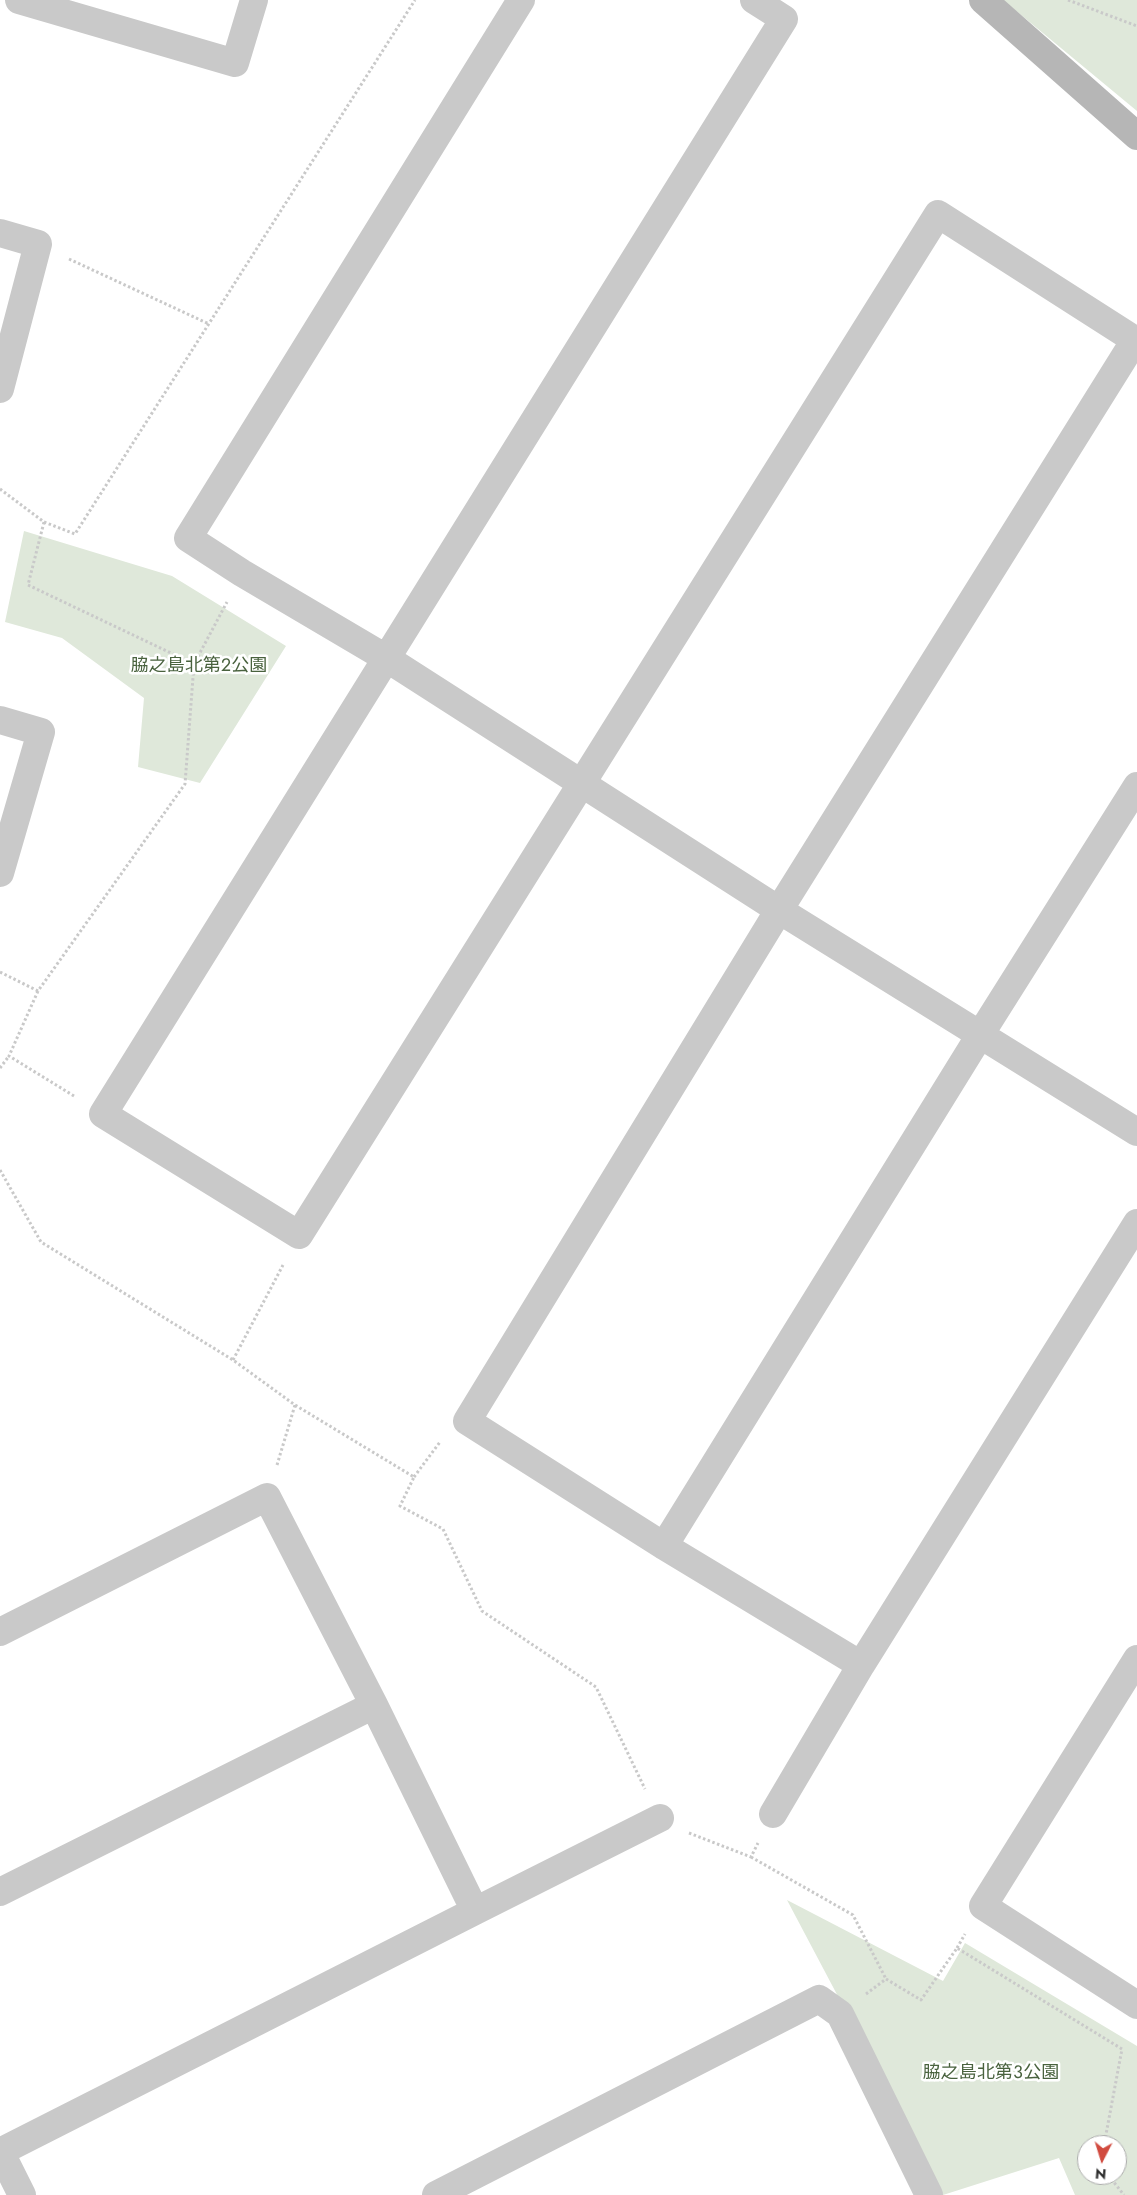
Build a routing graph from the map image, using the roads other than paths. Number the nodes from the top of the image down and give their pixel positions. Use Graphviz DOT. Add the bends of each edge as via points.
graph roads {
  1 [pos="19,0"];
  2 [pos="254,0"];
  3 [pos="521,0"];
  4 [pos="754,0"];
  5 [pos="983,0"];
  6 [pos="1137,136"];
  7 [pos="0,234"];
  8 [pos="0,389"];
  9 [pos="386,658"];
  10 [pos="0,720"];
  11 [pos="581,784"];
  12 [pos="1137,786"];
  13 [pos="0,873"];
  14 [pos="779,910"];
  15 [pos="980,1035"];
  16 [pos="1137,1132"];
  17 [pos="1137,1223"];
  18 [pos="664,1546"];
  19 [pos="0,1632"];
  20 [pos="1137,1658"];
  21 [pos="861,1665"];
  22 [pos="374,1705"];
  23 [pos="773,1814"];
  24 [pos="660,1818"];
  25 [pos="0,1892"];
  26 [pos="475,1911"];
  27 [pos="1137,2004"];
  28 [pos="0,2152"];
  29 [pos="22,2195"];
  30 [pos="436,2195"];
  31 [pos="929,2195"];
  1 -- 2 [label="street" via="235,62"];
  3 -- 9 [label="street" via="188,538"];
  4 -- 9 [label="street" via="784,19"];
  5 -- 6 [label="street"];
  7 -- 8 [label="street" via="38,244"];
  9 -- 11 [label="street"];
  9 -- 11 [label="street" via="103,1114 299,1235"];
  10 -- 13 [label="street" via="41,732"];
  11 -- 14 [label="street"];
  11 -- 14 [label="street" via="938,214 1135,340"];
  12 -- 15 [label="street"];
  14 -- 15 [label="street"];
  14 -- 18 [label="street" via="467,1421"];
  15 -- 16 [label="street"];
  15 -- 18 [label="street"];
  17 -- 21 [label="street"];
  18 -- 21 [label="street"];
  19 -- 22 [label="street" via="268,1497"];
  20 -- 27 [label="street" via="983,1906"];
  21 -- 23 [label="street"];
  22 -- 25 [label="street"];
  22 -- 26 [label="street"];
  24 -- 26 [label="street"];
  26 -- 28 [label="street"];
  28 -- 29 [label="street"];
  30 -- 31 [label="street" via="819,1999 840,2014"];
}
